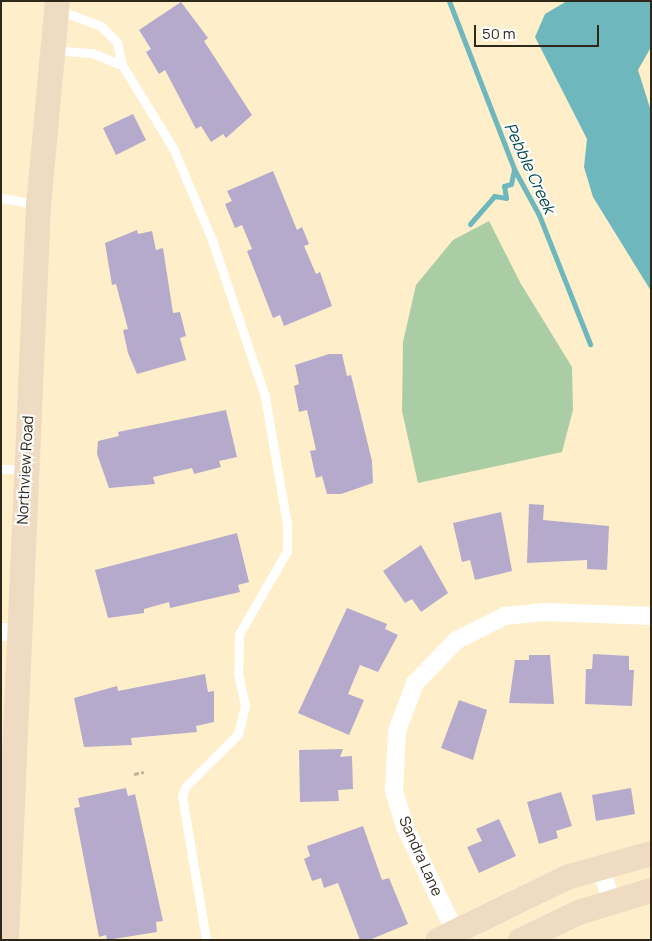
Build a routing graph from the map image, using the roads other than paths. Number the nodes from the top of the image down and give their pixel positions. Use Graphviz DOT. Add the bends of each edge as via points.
graph roads {
  1 [pos="56,5"];
  2 [pos="49,50"];
  3 [pos="122,65"];
  4 [pos="1,198"];
  5 [pos="38,204"];
  6 [pos="13,469"];
  7 [pos="651,616"];
  8 [pos="10,632"];
  9 [pos="9,674"];
  10 [pos="651,853"];
  11 [pos="599,866"];
  12 [pos="651,890"];
  13 [pos="612,900"];
  14 [pos="450,937"];
  15 [pos="6,940"];
  16 [pos="206,940"];
  17 [pos="520,940"];
  1 -- 2 [label="street, Northview Road"];
  1 -- 3 [label="lane" via="100,26 117,42"];
  2 -- 3 [label="lane" via="92,53"];
  2 -- 5 [label="street, Northview Road"];
  3 -- 16 [label="lane" via="173,148 224,272 265,397 287,525 287,551 239,634 238,673 245,706 238,734 186,786 182,796"];
  4 -- 5 [label="lane"];
  5 -- 6 [label="street, Northview Road"];
  6 -- 8 [label="street, Northview Road"];
  7 -- 14 [label="street, Sandra Lane" via="545,612 505,616 457,640 415,683 397,731 394,790 405,827"];
  8 -- 9 [label="street, Northview Road"];
  9 -- 15 [label="street, Northview Road"];
  10 -- 11 [label="street"];
  11 -- 13 [label="street"];
  11 -- 14 [label="street"];
  12 -- 13 [label="street"];
  13 -- 17 [label="street"];
}
